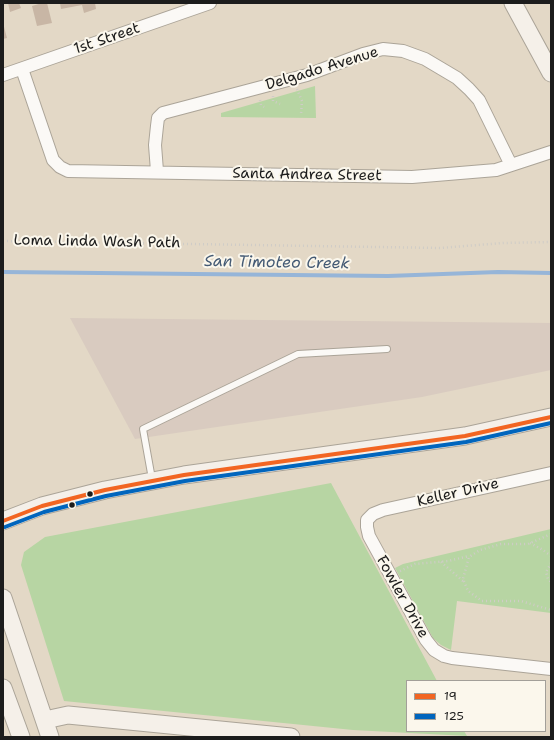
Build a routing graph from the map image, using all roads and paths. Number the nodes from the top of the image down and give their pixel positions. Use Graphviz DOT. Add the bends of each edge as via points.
graph roads {
  1 [pos="210,3"];
  2 [pos="513,3"];
  3 [pos="549,63"];
  4 [pos="22,69"];
  5 [pos="3,75"];
  6 [pos="291,91"];
  7 [pos="278,95"];
  8 [pos="266,98"];
  9 [pos="280,104"];
  10 [pos="264,107"];
  11 [pos="301,114"];
  12 [pos="551,152"];
  13 [pos="511,166"];
  14 [pos="157,171"];
  15 [pos="3,241"];
  16 [pos="551,242"];
  17 [pos="387,349"];
  18 [pos="551,417"];
  19 [pos="551,473"];
  20 [pos="152,481"];
  21 [pos="3,520"];
  22 [pos="367,520"];
  23 [pos="551,534"];
  24 [pos="530,543"];
  25 [pos="471,556"];
  26 [pos="551,556"];
  27 [pos="441,562"];
  28 [pos="551,563"];
  29 [pos="398,572"];
  30 [pos="464,582"];
  31 [pos="551,582"];
  32 [pos="3,598"];
  33 [pos="551,610"];
  34 [pos="551,669"];
  35 [pos="3,689"];
  36 [pos="45,720"];
  37 [pos="20,737"];
  38 [pos="50,737"];
  39 [pos="291,737"];
  1 -- 4 [label="street, 1st Street"];
  2 -- 3 [label="main road"];
  4 -- 5 [label="street, 1st Street"];
  4 -- 14 [label="street, Santa Andrea Street" via="53,160 60,167 68,171"];
  6 -- 11 [label="path" via="297,89 302,101"];
  7 -- 9 [label="path" via="271,97 273,102"];
  8 -- 10 [label="path" via="260,100"];
  12 -- 13 [label="street, Santa Andrea Street"];
  13 -- 14 [label="street, Santa Andrea Street" via="452,175 412,177"];
  13 -- 14 [label="street, Delgado Avenue" via="479,100 469,88 425,59 403,51 383,49 306,75 163,113 158,118 156,126"];
  15 -- 16 [label="path, Loma Linda Wash Path" via="440,248"];
  17 -- 20 [label="lane" via="298,354 143,429"];
  18 -- 20 [label="main road" via="465,436"];
  19 -- 22 [label="street, Keller Drive" via="383,510"];
  20 -- 21 [label="main road" via="42,506"];
  22 -- 34 [label="street, Fowler Drive" via="369,536 434,650 452,658"];
  23 -- 24 [label="path"];
  24 -- 25 [label="path" via="493,545"];
  24 -- 26 [label="path"];
  25 -- 27 [label="path"];
  25 -- 30 [label="path" via="466,564"];
  27 -- 29 [label="path" via="415,564"];
  27 -- 30 [label="path"];
  28 -- 31 [label="path" via="546,572"];
  30 -- 33 [label="path" via="474,596 482,600 521,601"];
  32 -- 36 [label="main road"];
  35 -- 37 [label="main road"];
  36 -- 38 [label="main road"];
  36 -- 39 [label="main road" via="68,716"];
}
